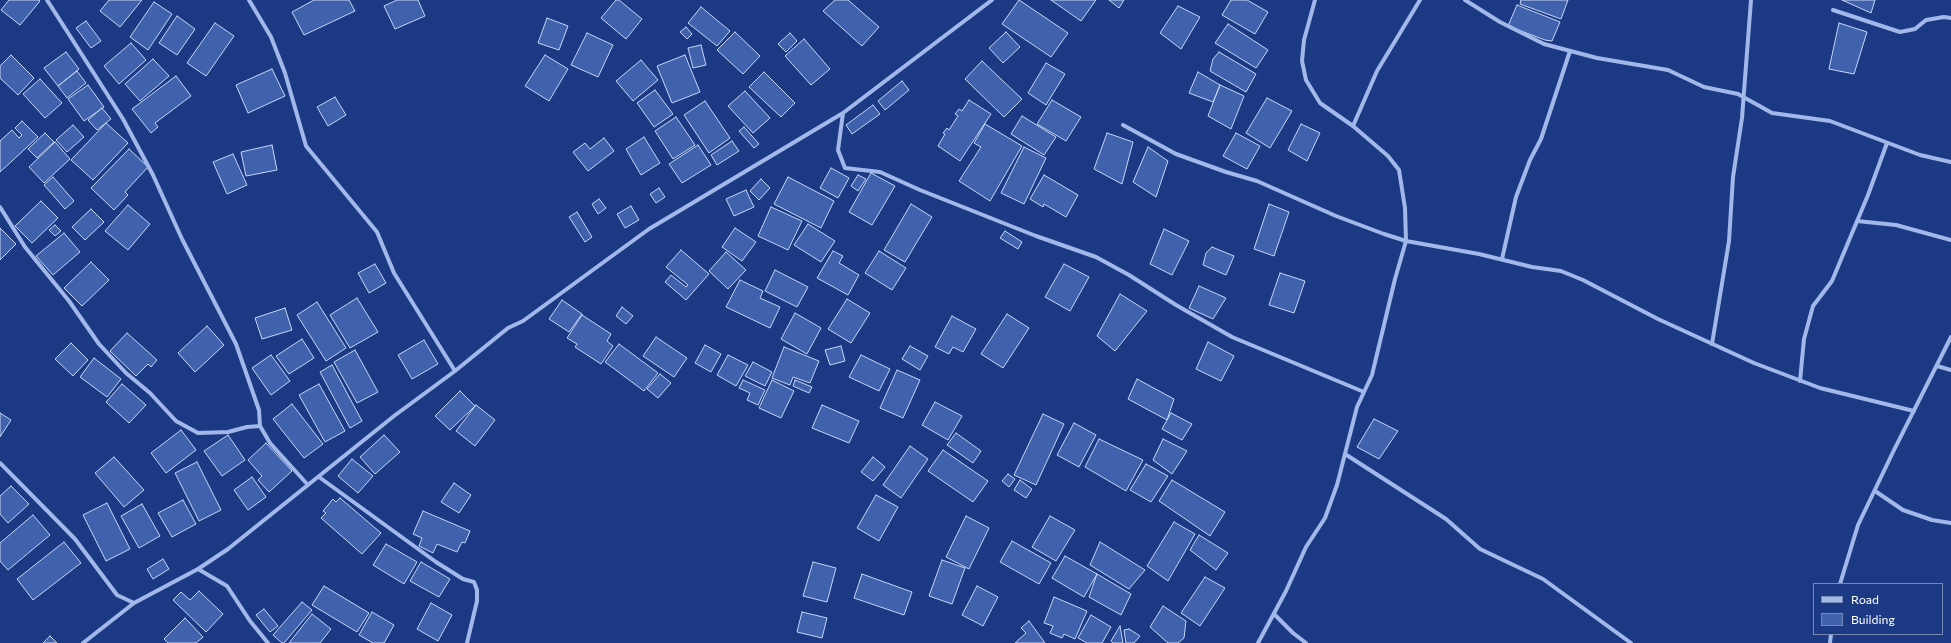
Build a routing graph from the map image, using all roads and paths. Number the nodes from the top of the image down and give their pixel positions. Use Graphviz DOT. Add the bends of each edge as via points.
graph roads {
  1 [pos="47,0"];
  2 [pos="249,0"];
  3 [pos="992,0"];
  4 [pos="1315,0"];
  5 [pos="1420,0"];
  6 [pos="1465,0"];
  7 [pos="1751,0"];
  8 [pos="1833,10"];
  9 [pos="1951,18"];
  10 [pos="1570,51"];
  11 [pos="1744,97"];
  12 [pos="843,113"];
  13 [pos="1123,125"];
  14 [pos="1353,126"];
  15 [pos="1888,143"];
  16 [pos="1951,162"];
  17 [pos="0,206"];
  18 [pos="1857,221"];
  19 [pos="1951,240"];
  20 [pos="1406,241"];
  21 [pos="1502,259"];
  22 [pos="1951,338"];
  23 [pos="1712,344"];
  24 [pos="1937,366"];
  25 [pos="1951,370"];
  26 [pos="455,371"];
  27 [pos="1800,380"];
  28 [pos="1364,392"];
  29 [pos="1914,411"];
  30 [pos="260,426"];
  31 [pos="1345,454"];
  32 [pos="0,463"];
  33 [pos="319,476"];
  34 [pos="308,485"];
  35 [pos="1874,491"];
  36 [pos="1951,524"];
  37 [pos="198,568"];
  38 [pos="1840,583"];
  39 [pos="134,603"];
  40 [pos="1274,614"];
  41 [pos="83,643"];
  42 [pos="268,643"];
  43 [pos="467,643"];
  44 [pos="1258,643"];
  45 [pos="1306,643"];
  46 [pos="1631,643"];
  1 -- 30 [label="street" via="120,114 153,175 182,239 236,344 259,410"];
  2 -- 26 [label="street" via="271,37 285,73 306,146 377,232 394,273"];
  3 -- 12 [label="street"];
  4 -- 14 [label="street" via="1304,40 1302,61 1306,80 1320,103"];
  5 -- 14 [label="street" via="1377,71"];
  6 -- 10 [label="street" via="1500,22 1544,44"];
  7 -- 11 [label="street"];
  8 -- 9 [label="street" via="1900,32 1915,29 1926,20"];
  10 -- 11 [label="street" via="1668,70 1704,87"];
  10 -- 21 [label="street" via="1541,139 1516,197"];
  11 -- 15 [label="street" via="1772,113 1830,121"];
  11 -- 23 [label="street" via="1733,177 1729,241"];
  12 -- 26 [label="street" via="649,229 523,320 508,328"];
  12 -- 28 [label="street" via="838,150 844,168 880,172 1036,236 1096,257 1232,337"];
  13 -- 20 [label="street" via="1176,154 1257,181 1336,216"];
  14 -- 20 [label="street" via="1388,156 1399,170 1405,208"];
  15 -- 16 [label="street"];
  15 -- 18 [label="street"];
  17 -- 30 [label="street" via="25,247 99,344 176,421 198,434"];
  18 -- 19 [label="street" via="1896,225"];
  18 -- 27 [label="street" via="1832,281 1813,306 1804,339"];
  20 -- 21 [label="street"];
  20 -- 28 [label="street" via="1372,375"];
  21 -- 23 [label="street" via="1561,271"];
  22 -- 24 [label="street"];
  23 -- 27 [label="street"];
  24 -- 25 [label="street"];
  24 -- 29 [label="street"];
  26 -- 33 [label="street"];
  27 -- 29 [label="street" via="1820,388"];
  28 -- 31 [label="street" via="1357,407"];
  29 -- 35 [label="street"];
  30 -- 34 [label="street" via="270,443"];
  31 -- 40 [label="street" via="1326,518 1306,547"];
  31 -- 46 [label="street" via="1446,518 1480,549 1543,579"];
  32 -- 39 [label="street" via="75,539 117,595"];
  33 -- 34 [label="street"];
  33 -- 43 [label="street" via="436,562 463,579 474,582 477,601"];
  34 -- 37 [label="street" via="228,549"];
  35 -- 36 [label="street" via="1903,510"];
  35 -- 38 [label="street" via="1858,525"];
  37 -- 39 [label="street"];
  37 -- 42 [label="street" via="227,586"];
  39 -- 41 [label="street"];
  40 -- 44 [label="street"];
  40 -- 45 [label="street"];
}
